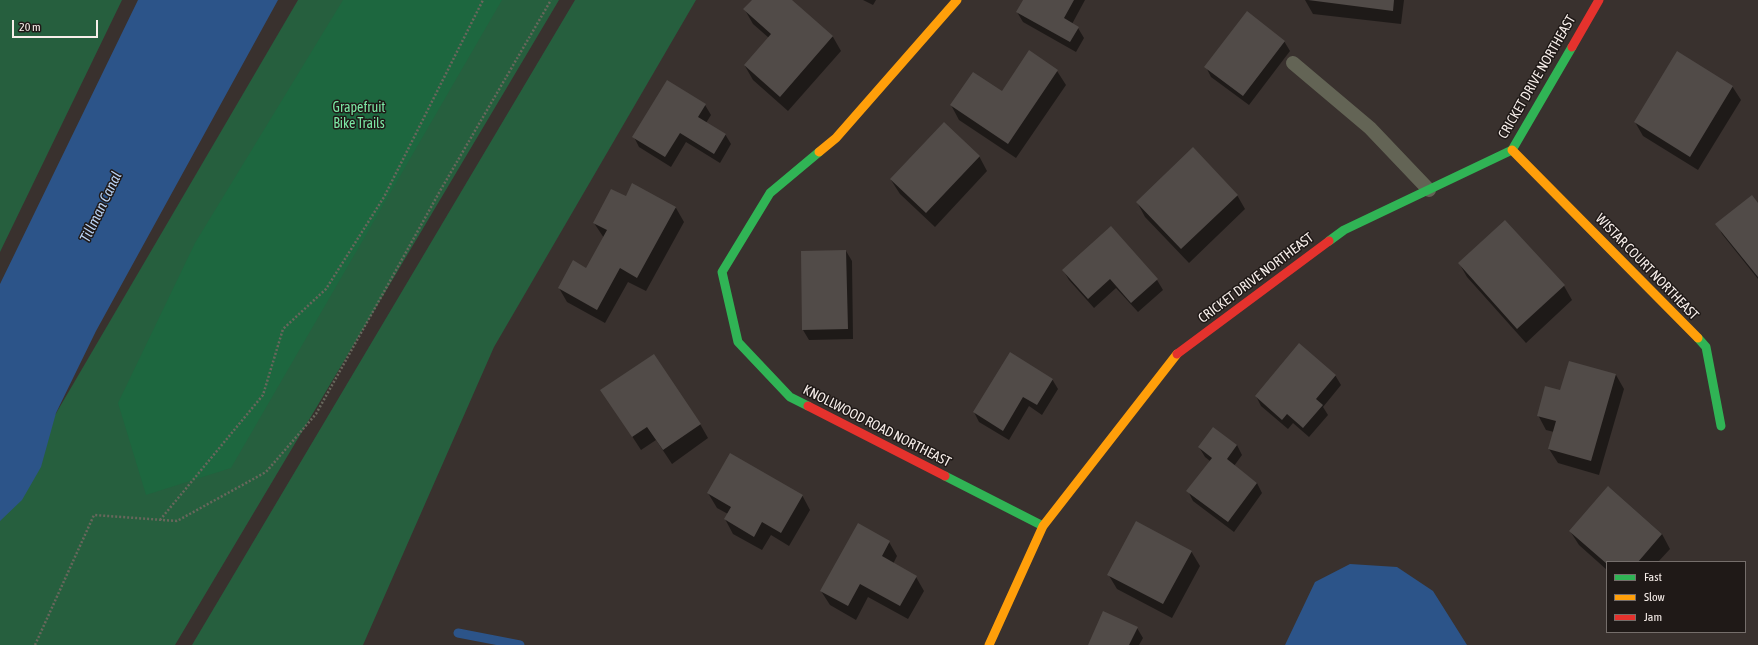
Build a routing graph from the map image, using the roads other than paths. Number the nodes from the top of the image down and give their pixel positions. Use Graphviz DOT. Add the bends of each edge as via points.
graph roads {
  1 [pos="957,0"];
  2 [pos="1599,0"];
  3 [pos="1293,63"];
  4 [pos="1512,150"];
  5 [pos="1429,190"];
  6 [pos="1721,426"];
  7 [pos="1043,526"];
  8 [pos="989,645"];
  1 -- 7 [label="street, KNOLLWOOD ROAD NORTHEAST" via="836,138 770,193 722,272 738,342 790,397"];
  2 -- 4 [label="street, CRICKET DRIVE NORTHEAST"];
  3 -- 5 [label="lane" via="1370,128"];
  4 -- 5 [label="street, CRICKET DRIVE NORTHEAST"];
  4 -- 6 [label="street, WISTAR COURT NORTHEAST" via="1706,348"];
  5 -- 7 [label="street, CRICKET DRIVE NORTHEAST" via="1344,230 1174,356"];
  7 -- 8 [label="street, CRICKET DRIVE NORTHEAST"];
}
